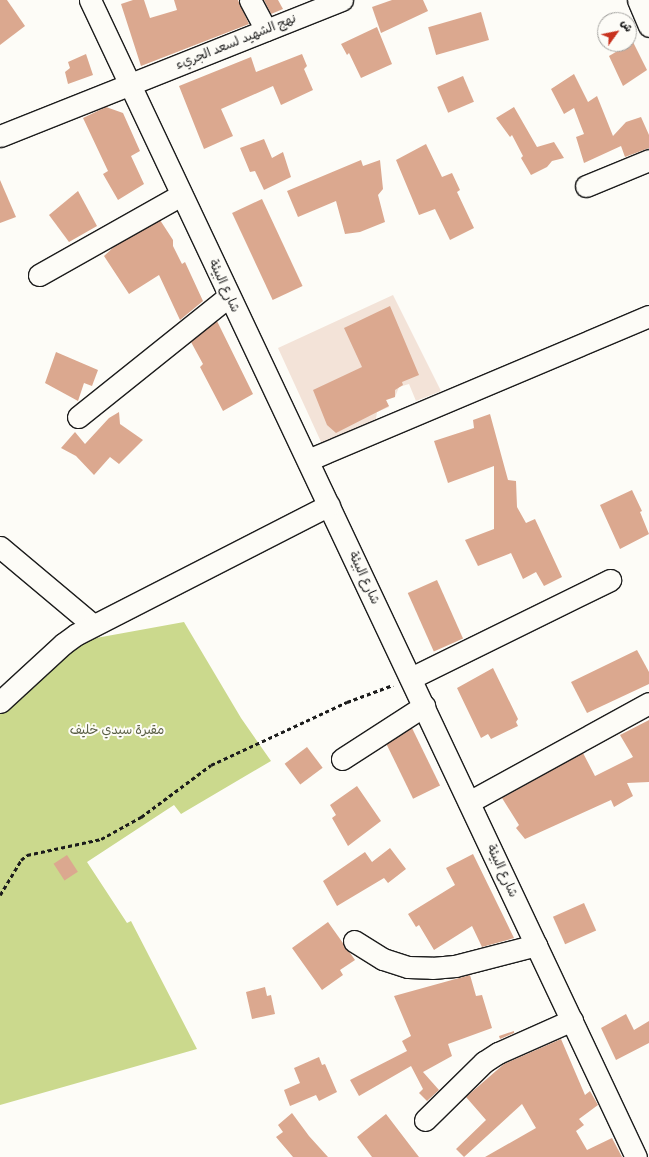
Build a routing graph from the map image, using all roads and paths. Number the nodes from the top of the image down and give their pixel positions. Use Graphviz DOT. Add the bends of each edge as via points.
graph roads {
  1 [pos="90,0"];
  2 [pos="250,0"];
  3 [pos="342,0"];
  4 [pos="638,0"];
  5 [pos="649,26"];
  6 [pos="266,30"];
  7 [pos="130,84"];
  8 [pos="0,136"];
  9 [pos="649,160"];
  10 [pos="586,186"];
  11 [pos="181,194"];
  12 [pos="40,275"];
  13 [pos="229,296"];
  14 [pos="649,316"];
  15 [pos="78,417"];
  16 [pos="308,460"];
  17 [pos="329,505"];
  18 [pos="0,547"];
  19 [pos="610,580"];
  20 [pos="92,625"];
  21 [pos="411,678"];
  22 [pos="0,702"];
  23 [pos="649,703"];
  24 [pos="424,706"];
  25 [pos="342,759"];
  26 [pos="469,802"];
  27 [pos="0,895"];
  28 [pos="354,941"];
  29 [pos="536,946"];
  30 [pos="572,1020"];
  31 [pos="425,1120"];
  32 [pos="636,1157"];
  1 -- 7 [label="street, شارع البيئة"];
  2 -- 6 [label="street"];
  3 -- 6 [label="street, نهج الشهيد لسعد الجريء"];
  4 -- 5 [label="street"];
  6 -- 7 [label="street, نهج الشهيد لسعد الجريء"];
  7 -- 8 [label="street, نهج الشهيد لسعد الجريء"];
  7 -- 11 [label="street, شارع البيئة"];
  9 -- 10 [label="street"];
  11 -- 12 [label="street"];
  11 -- 13 [label="street, شارع البيئة"];
  13 -- 15 [label="street"];
  13 -- 16 [label="street, شارع البيئة"];
  14 -- 16 [label="street"];
  16 -- 17 [label="street, شارع البيئة"];
  17 -- 20 [label="street"];
  17 -- 21 [label="street, شارع البيئة"];
  18 -- 20 [label="street"];
  19 -- 21 [label="street"];
  20 -- 22 [label="street" via="63,644"];
  21 -- 24 [label="street, شارع البيئة"];
  21 -- 27 [label="path" via="347,702 212,765 141,817 101,839 27,855 21,860"];
  23 -- 26 [label="street"];
  24 -- 25 [label="street"];
  24 -- 26 [label="street, شارع البيئة"];
  26 -- 29 [label="street, شارع البيئة"];
  28 -- 29 [label="street" via="383,959 408,966 432,968 455,966"];
  29 -- 30 [label="street, شارع البيئة"];
  30 -- 31 [label="street" via="498,1053 484,1062"];
  30 -- 32 [label="street, شارع البيئة"];
}
